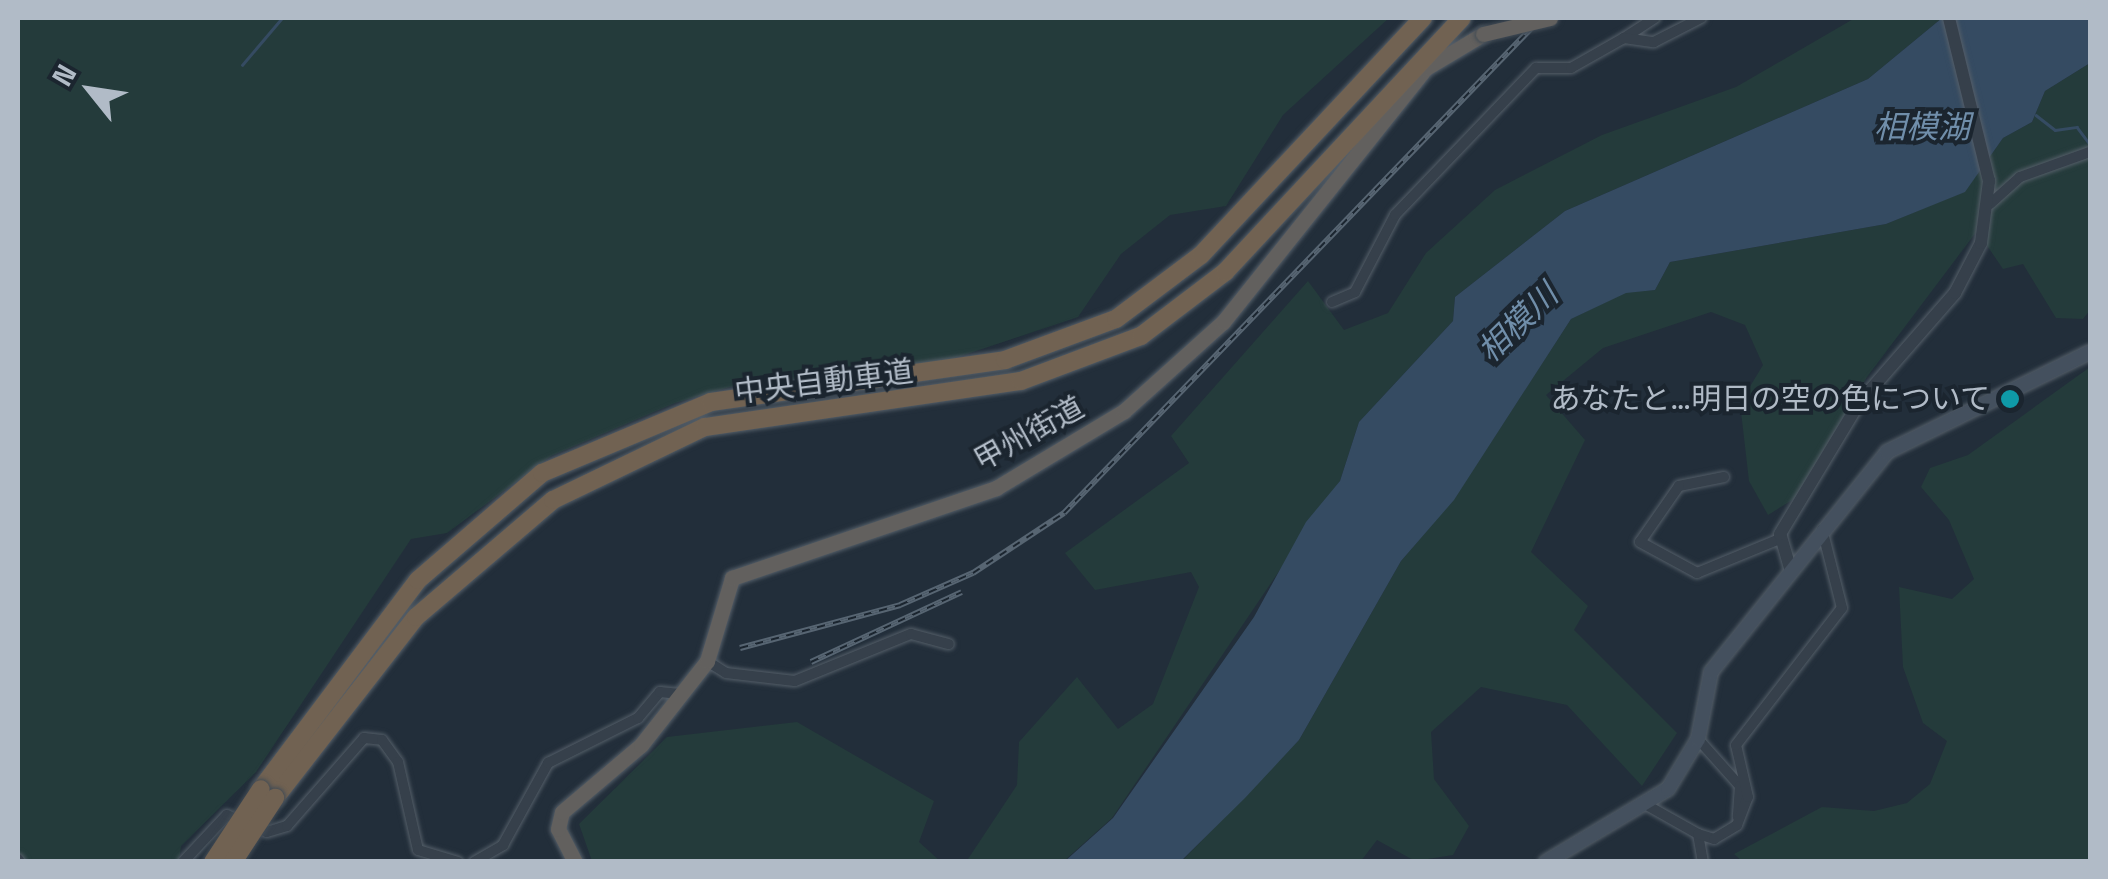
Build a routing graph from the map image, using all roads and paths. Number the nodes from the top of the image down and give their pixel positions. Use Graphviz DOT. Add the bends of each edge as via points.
graph roads {
  1 [pos="1423,18"];
  2 [pos="1462,18"];
  3 [pos="1550,18"];
  4 [pos="1654,18"];
  5 [pos="1701,18"];
  6 [pos="1949,18"];
  7 [pos="1624,38"];
  8 [pos="2090,152"];
  9 [pos="1990,204"];
  10 [pos="1332,302"];
  11 [pos="2090,352"];
  12 [pos="1724,477"];
  13 [pos="1822,529"];
  14 [pos="1777,540"];
  15 [pos="1790,568"];
  16 [pos="949,644"];
  17 [pos="707,660"];
  18 [pos="680,694"];
  19 [pos="1698,739"];
  20 [pos="268,793"];
  21 [pos="1644,803"];
  22 [pos="1737,825"];
  23 [pos="1698,834"];
  24 [pos="184,862"];
  25 [pos="214,862"];
  26 [pos="234,862"];
  27 [pos="458,862"];
  28 [pos="474,862"];
  29 [pos="575,862"];
  30 [pos="1546,862"];
  31 [pos="1703,862"];
  1 -- 20 [label="highway, 中央自動車道" via="1202,255 1094,330 978,365 686,408 568,458 470,528 379,625"];
  2 -- 20 [label="highway, 中央自動車道" via="1225,272 1141,336 1021,381 744,417 682,434 575,486 472,563 389,648"];
  3 -- 17 [label="highway, 甲州街道, bridge" via="1483,34 1426,68 1223,322 1124,410 996,488 742,570 724,590"];
  4 -- 7 [label="street"];
  5 -- 7 [label="street" via="1654,42"];
  6 -- 9 [label="street"];
  7 -- 10 [label="street" via="1571,68 1536,68 1395,215 1355,292"];
  8 -- 9 [label="street" via="2030,172"];
  9 -- 14 [label="street" via="1955,294 1859,403"];
  11 -- 13 [label="main road" via="1906,438"];
  12 -- 14 [label="street" via="1679,486 1640,542 1697,573"];
  13 -- 15 [label="main road"];
  13 -- 22 [label="street" via="1842,608 1736,745 1748,797"];
  14 -- 15 [label="street"];
  15 -- 19 [label="main road" via="1711,672"];
  16 -- 17 [label="street" via="912,634 795,681 726,672"];
  17 -- 18 [label="highway, 甲州街道"];
  18 -- 28 [label="street" via="660,692 638,718 548,763 503,845"];
  18 -- 29 [label="highway, 甲州街道" via="641,745 562,812 558,829"];
  19 -- 21 [label="main road" via="1668,788"];
  19 -- 22 [label="street" via="1740,786"];
  20 -- 25 [label="highway, 中央自動車道, bridge"];
  20 -- 26 [label="highway, 中央自動車道, bridge"];
  21 -- 23 [label="street"];
  21 -- 30 [label="main road"];
  22 -- 23 [label="street" via="1714,839"];
  23 -- 31 [label="street"];
  24 -- 27 [label="street" via="227,815 267,832 287,826 364,738 382,740 398,762 418,850"];
}
